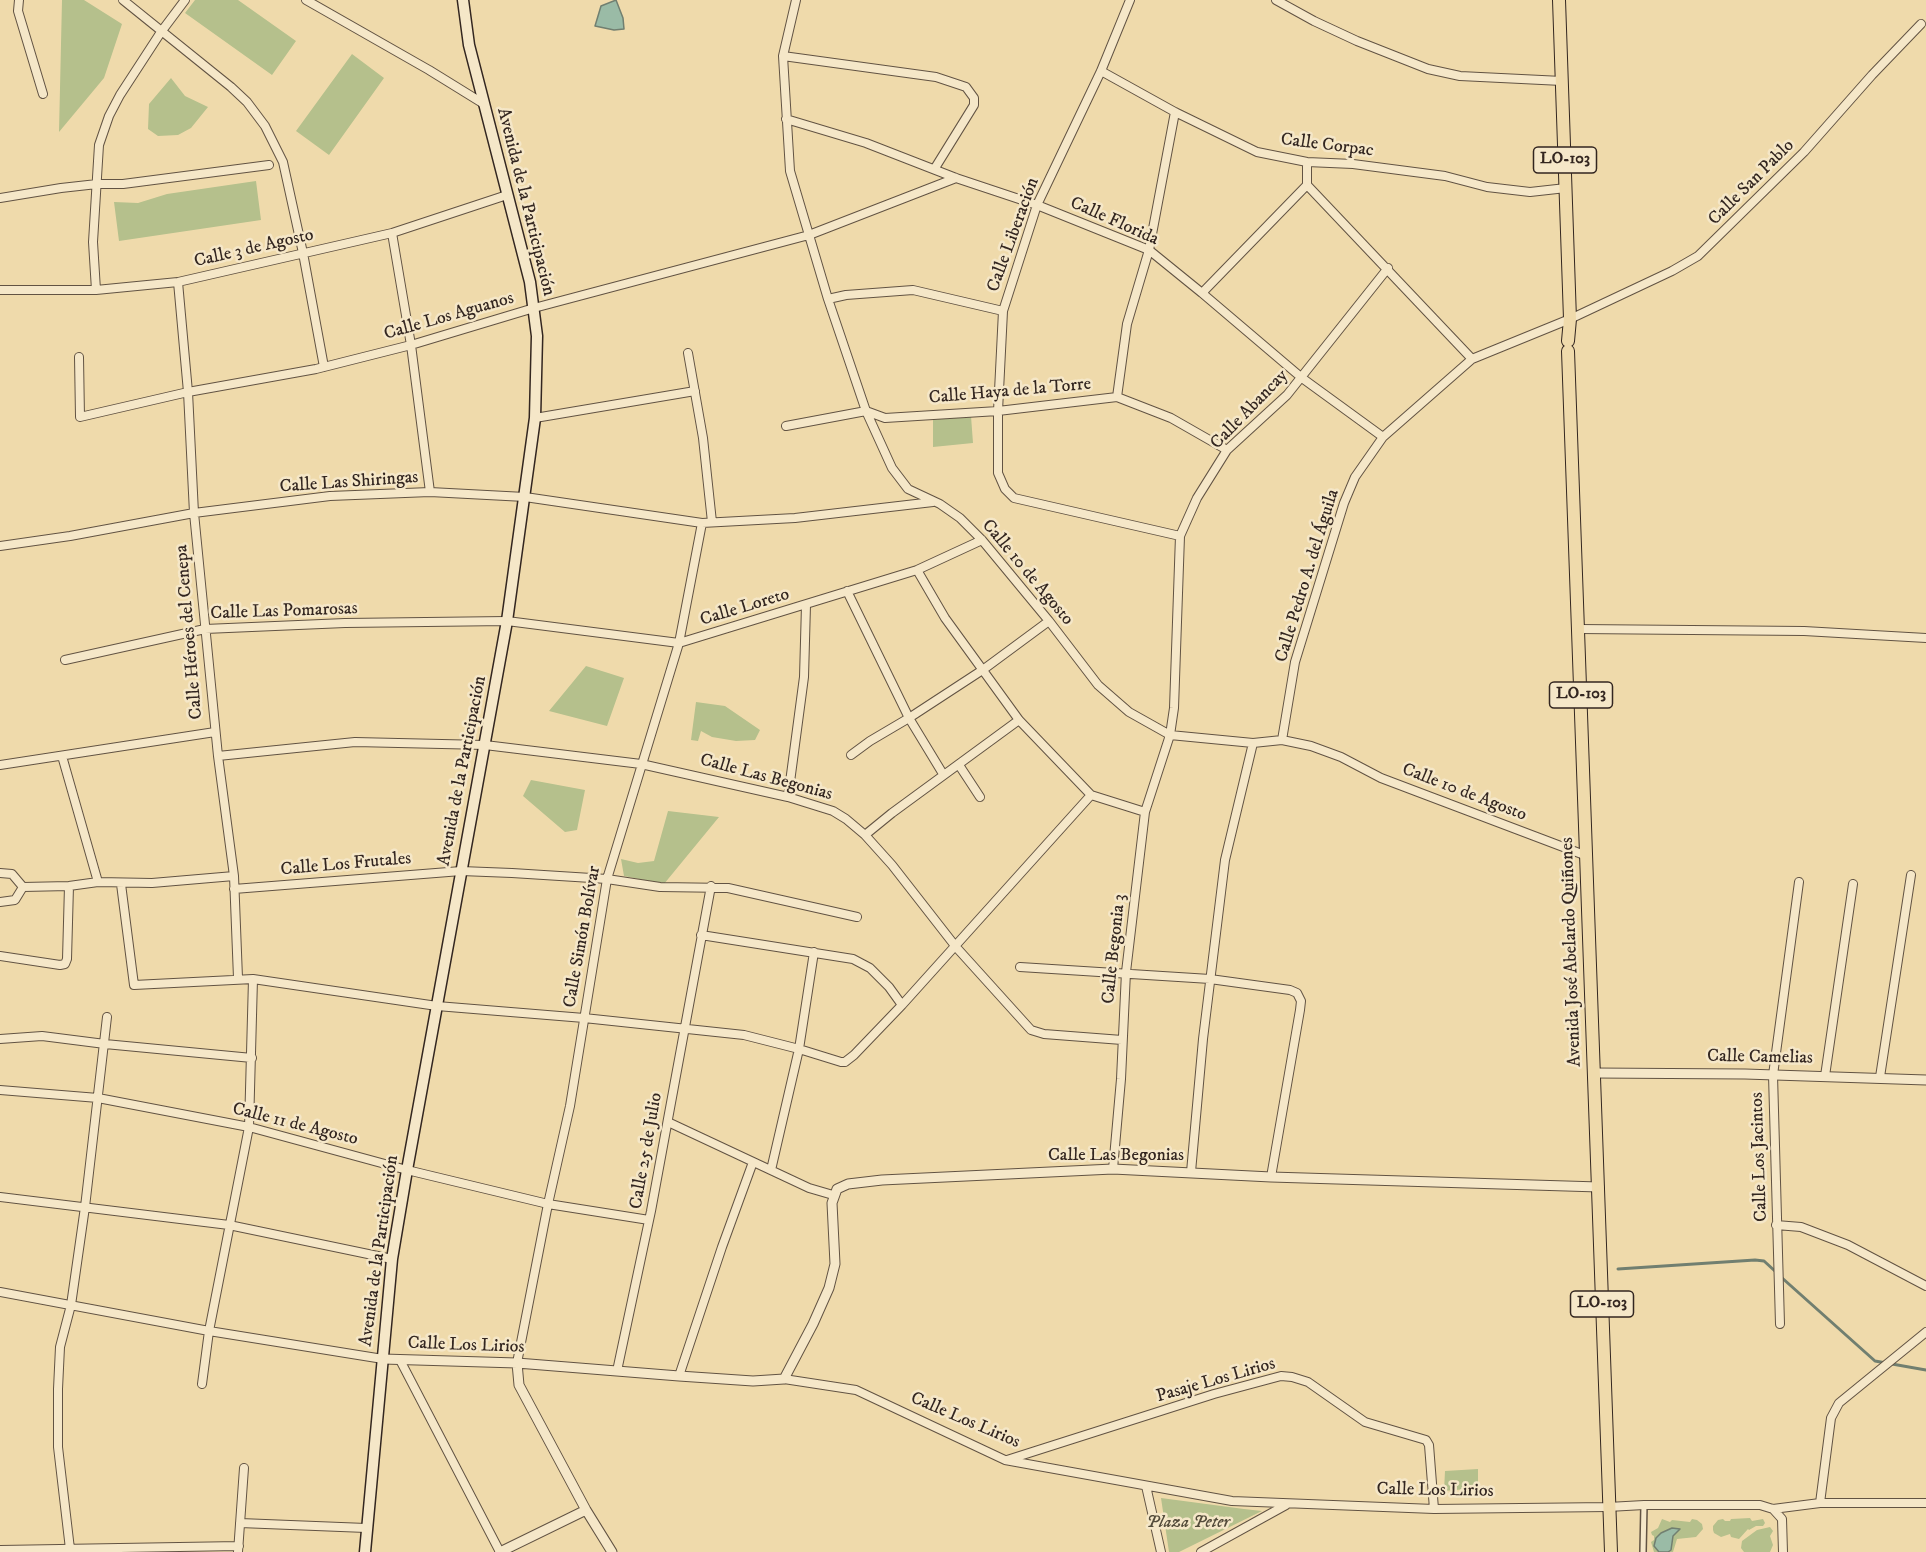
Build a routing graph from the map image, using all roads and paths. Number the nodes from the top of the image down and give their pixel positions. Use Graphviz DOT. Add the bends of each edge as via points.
graph roads {
  1 [pos="19,0"];
  2 [pos="123,0"];
  3 [pos="185,0"];
  4 [pos="306,0"];
  5 [pos="463,0"];
  6 [pos="796,0"];
  7 [pos="1130,0"];
  8 [pos="1276,0"];
  9 [pos="1559,0"];
  10 [pos="1921,24"];
  11 [pos="161,32"];
  12 [pos="783,56"];
  13 [pos="1101,71"];
  14 [pos="1562,81"];
  15 [pos="43,94"];
  16 [pos="484,104"];
  17 [pos="1175,112"];
  18 [pos="786,119"];
  19 [pos="1307,162"];
  20 [pos="269,165"];
  21 [pos="934,168"];
  22 [pos="956,178"];
  23 [pos="97,184"];
  24 [pos="1307,185"];
  25 [pos="1566,188"];
  26 [pos="507,195"];
  27 [pos="0,198"];
  28 [pos="1037,205"];
  29 [pos="392,233"];
  30 [pos="809,236"];
  31 [pos="1149,250"];
  32 [pos="303,253"];
  33 [pos="1388,268"];
  34 [pos="178,282"];
  35 [pos="0,290"];
  36 [pos="96,290"];
  37 [pos="1202,293"];
  38 [pos="828,299"];
  39 [pos="534,308"];
  40 [pos="1003,311"];
  41 [pos="1570,319"];
  42 [pos="411,345"];
  43 [pos="688,353"];
  44 [pos="79,357"];
  45 [pos="1472,359"];
  46 [pos="324,367"];
  47 [pos="1302,378"];
  48 [pos="188,392"];
  49 [pos="695,392"];
  50 [pos="1117,397"];
  51 [pos="866,411"];
  52 [pos="998,411"];
  53 [pos="535,418"];
  54 [pos="786,426"];
  55 [pos="1383,437"];
  56 [pos="1227,450"];
  57 [pos="430,492"];
  58 [pos="525,497"];
  59 [pos="933,502"];
  60 [pos="194,513"];
  61 [pos="712,522"];
  62 [pos="702,523"];
  63 [pos="1180,536"];
  64 [pos="982,540"];
  65 [pos="0,546"];
  66 [pos="918,570"];
  67 [pos="847,591"];
  68 [pos="806,605"];
  69 [pos="507,621"];
  70 [pos="1049,621"];
  71 [pos="205,629"];
  72 [pos="1579,629"];
  73 [pos="1926,638"];
  74 [pos="679,643"];
  75 [pos="65,660"];
  76 [pos="984,669"];
  77 [pos="909,718"];
  78 [pos="1019,720"];
  79 [pos="215,732"];
  80 [pos="1170,735"];
  81 [pos="1282,740"];
  82 [pos="1253,742"];
  83 [pos="485,745"];
  84 [pos="851,755"];
  85 [pos="62,756"];
  86 [pos="218,756"];
  87 [pos="641,764"];
  88 [pos="0,765"];
  89 [pos="959,765"];
  90 [pos="943,774"];
  91 [pos="1091,795"];
  92 [pos="788,797"];
  93 [pos="980,797"];
  94 [pos="1145,812"];
  95 [pos="865,835"];
  96 [pos="1587,856"];
  97 [pos="460,871"];
  98 [pos="0,873"];
  99 [pos="1911,875"];
  100 [pos="234,876"];
  101 [pos="607,879"];
  102 [pos="98,882"];
  103 [pos="1799,882"];
  104 [pos="121,884"];
  105 [pos="1853,884"];
  106 [pos="69,886"];
  107 [pos="711,886"];
  108 [pos="23,887"];
  109 [pos="234,889"];
  110 [pos="0,902"];
  111 [pos="857,917"];
  112 [pos="700,935"];
  113 [pos="956,947"];
  114 [pos="813,952"];
  115 [pos="0,956"];
  116 [pos="1020,967"];
  117 [pos="1126,972"];
  118 [pos="238,978"];
  119 [pos="253,979"];
  120 [pos="1210,979"];
  121 [pos="902,1005"];
  122 [pos="437,1006"];
  123 [pos="107,1017"];
  124 [pos="584,1018"];
  125 [pos="684,1028"];
  126 [pos="0,1039"];
  127 [pos="1122,1040"];
  128 [pos="105,1044"];
  129 [pos="799,1049"];
  130 [pos="252,1058"];
  131 [pos="1594,1073"];
  132 [pos="1773,1075"];
  133 [pos="1825,1076"];
  134 [pos="1880,1077"];
  135 [pos="1926,1080"];
  136 [pos="0,1090"];
  137 [pos="98,1098"];
  138 [pos="668,1122"];
  139 [pos="249,1127"];
  140 [pos="753,1162"];
  141 [pos="1113,1169"];
  142 [pos="407,1170"];
  143 [pos="771,1170"];
  144 [pos="1191,1172"];
  145 [pos="1271,1177"];
  146 [pos="1599,1187"];
  147 [pos="833,1195"];
  148 [pos="0,1197"];
  149 [pos="548,1204"];
  150 [pos="86,1206"];
  151 [pos="649,1220"];
  152 [pos="229,1225"];
  153 [pos="1776,1225"];
  154 [pos="392,1259"];
  155 [pos="1926,1286"];
  156 [pos="0,1292"];
  157 [pos="72,1305"];
  158 [pos="1780,1324"];
  159 [pos="210,1331"];
  160 [pos="1926,1332"];
  161 [pos="382,1359"];
  162 [pos="400,1360"];
  163 [pos="518,1363"];
  164 [pos="617,1371"];
  165 [pos="680,1376"];
  166 [pos="784,1380"];
  167 [pos="202,1384"];
  168 [pos="1005,1460"];
  169 [pos="244,1468"];
  170 [pos="1146,1486"];
  171 [pos="1820,1503"];
  172 [pos="1926,1503"];
  173 [pos="1287,1504"];
  174 [pos="1644,1505"];
  175 [pos="1608,1507"];
  176 [pos="1434,1509"];
  177 [pos="1773,1509"];
  178 [pos="586,1510"];
  179 [pos="240,1523"];
  180 [pos="366,1528"];
  181 [pos="70,1549"];
  182 [pos="238,1549"];
  183 [pos="0,1550"];
  184 [pos="365,1552"];
  185 [pos="500,1552"];
  186 [pos="612,1552"];
  187 [pos="1161,1552"];
  188 [pos="1201,1552"];
  189 [pos="1611,1552"];
  190 [pos="1643,1552"];
  191 [pos="1783,1552"];
  1 -- 15 [label="street" via="18,11"];
  2 -- 11 [label="street"];
  3 -- 11 [label="street"];
  4 -- 16 [label="street"];
  5 -- 16 [label="main road, Avenida de la Participación" via="469,45"];
  6 -- 12 [label="street, Calle 10 de Agosto"];
  7 -- 13 [label="street, Calle Liberación"];
  8 -- 14 [label="street" via="1357,41 1428,69 1460,76"];
  9 -- 14 [label="main road, Avenida José Abelardo Quiñones / LO-103"];
  10 -- 41 [label="street, Calle San Pablo" via="1804,153 1698,256"];
  11 -- 23 [label="street" via="109,116 99,145"];
  11 -- 32 [label="street" via="231,87 265,126 283,162"];
  12 -- 18 [label="street, Calle 10 de Agosto"];
  12 -- 21 [label="street" via="936,77 966,87 974,105"];
  13 -- 17 [label="street, Calle Corpac"];
  13 -- 28 [label="street, Calle Liberación"];
  14 -- 25 [label="main road, Avenida José Abelardo Quiñones / LO-103"];
  16 -- 26 [label="main road, Avenida de la Participación"];
  17 -- 19 [label="street, Calle Corpac" via="1257,152"];
  17 -- 31 [label="street"];
  18 -- 21 [label="street, Calle Florida"];
  18 -- 30 [label="street, Calle 10 de Agosto" via="790,171"];
  19 -- 24 [label="street"];
  19 -- 25 [label="street, Calle Corpac" via="1445,176 1487,187 1530,192"];
  20 -- 23 [label="street"];
  21 -- 22 [label="street, Calle Florida"];
  22 -- 28 [label="street, Calle Florida"];
  22 -- 30 [label="street, Calle Los Aguanos"];
  23 -- 27 [label="street"];
  23 -- 36 [label="street" via="93,242"];
  24 -- 33 [label="street"];
  24 -- 37 [label="street"];
  25 -- 41 [label="main road, Avenida José Abelardo Quiñones / LO-103"];
  26 -- 29 [label="street, Calle 3 de Agosto"];
  26 -- 39 [label="main road, Avenida de la Participación" via="531,282"];
  28 -- 31 [label="street, Calle Florida"];
  28 -- 40 [label="street, Calle Liberación"];
  29 -- 32 [label="street, Calle 3 de Agosto"];
  29 -- 42 [label="street"];
  30 -- 38 [label="street, Calle 10 de Agosto"];
  30 -- 39 [label="street, Calle Los Aguanos"];
  31 -- 37 [label="street, Calle Florida"];
  31 -- 50 [label="street" via="1127,324"];
  32 -- 34 [label="street, Calle 3 de Agosto"];
  32 -- 46 [label="street"];
  33 -- 45 [label="street"];
  33 -- 47 [label="street, Calle Abancay"];
  34 -- 36 [label="street, Calle 3 de Agosto"];
  34 -- 48 [label="street, Calle Héroes del Cenepa"];
  35 -- 36 [label="street, Calle 3 de Agosto"];
  37 -- 47 [label="street, Calle Florida"];
  38 -- 40 [label="street" via="913,290"];
  38 -- 51 [label="street, Calle 10 de Agosto"];
  39 -- 42 [label="street, Calle Los Aguanos"];
  39 -- 53 [label="main road, Avenida de la Participación"];
  40 -- 52 [label="street, Calle Liberación"];
  41 -- 45 [label="street, Calle Pedro A. del Águila"];
  41 -- 72 [label="main road, Avenida José Abelardo Quiñones / LO-103"];
  42 -- 46 [label="street, Calle Los Aguanos"];
  42 -- 57 [label="street"];
  43 -- 49 [label="street"];
  44 -- 48 [label="street, Calle Los Aguanos" via="80,417"];
  45 -- 55 [label="street, Calle Pedro A. del Águila"];
  46 -- 48 [label="street, Calle Los Aguanos"];
  47 -- 55 [label="street, Calle Florida"];
  47 -- 56 [label="street, Calle Abancay"];
  48 -- 60 [label="street, Calle Héroes del Cenepa"];
  49 -- 53 [label="street"];
  49 -- 61 [label="street"];
  50 -- 52 [label="street, Calle Haya de la Torre"];
  50 -- 56 [label="street, Calle Haya de la Torre" via="1171,418"];
  51 -- 52 [label="street, Calle Haya de la Torre" via="885,418"];
  51 -- 54 [label="street, Calle Haya de la Torre"];
  51 -- 59 [label="street, Calle 10 de Agosto" via="892,468 908,489"];
  52 -- 63 [label="street, Calle Liberación" via="998,473 1008,494"];
  53 -- 58 [label="main road, Avenida de la Participación"];
  55 -- 81 [label="street, Calle Pedro A. del Águila" via="1355,477 1344,503 1295,662"];
  56 -- 63 [label="street, Calle Abancay" via="1197,498"];
  57 -- 58 [label="street, Calle Las Shiringas"];
  57 -- 60 [label="street, Calle Las Shiringas" via="330,496"];
  58 -- 62 [label="street, Calle Las Shiringas"];
  58 -- 69 [label="main road, Avenida de la Participación"];
  59 -- 61 [label="street, Calle Las Shiringas" via="795,518"];
  59 -- 64 [label="street, Calle 10 de Agosto" via="960,518"];
  60 -- 65 [label="street, Calle Las Shiringas"];
  60 -- 71 [label="street, Calle Héroes del Cenepa"];
  61 -- 62 [label="street, Calle Las Shiringas"];
  62 -- 74 [label="street, Calle Simón Bolívar"];
  63 -- 80 [label="street, Calle Abancay"];
  64 -- 66 [label="street, Calle Loreto"];
  64 -- 70 [label="street, Calle 10 de Agosto"];
  66 -- 67 [label="street, Calle Loreto"];
  66 -- 76 [label="street" via="945,618"];
  67 -- 68 [label="street, Calle Loreto"];
  67 -- 77 [label="street"];
  68 -- 74 [label="street, Calle Loreto"];
  68 -- 92 [label="street" via="804,677"];
  69 -- 71 [label="street, Calle Las Pomarosas"];
  69 -- 74 [label="street, Calle Loreto"];
  69 -- 83 [label="main road, Avenida de la Participación"];
  70 -- 76 [label="street"];
  70 -- 80 [label="street, Calle 10 de Agosto" via="1098,685 1129,712"];
  71 -- 75 [label="street, Calle Las Pomarosas"];
  71 -- 79 [label="street, Calle Héroes del Cenepa"];
  72 -- 73 [label="street" via="1804,631"];
  72 -- 96 [label="main road, Avenida José Abelardo Quiñones / LO-103"];
  74 -- 87 [label="street, Calle Simón Bolívar"];
  76 -- 77 [label="street"];
  76 -- 78 [label="street"];
  77 -- 84 [label="street"];
  77 -- 90 [label="street"];
  78 -- 89 [label="street"];
  78 -- 91 [label="street"];
  79 -- 85 [label="street"];
  79 -- 86 [label="street, Calle Héroes del Cenepa"];
  80 -- 82 [label="street, Calle 10 de Agosto"];
  80 -- 94 [label="street, Calle Begonia 3"];
  81 -- 82 [label="street, Calle 10 de Agosto"];
  81 -- 96 [label="street, Calle 10 de Agosto" via="1341,757 1381,778"];
  82 -- 120 [label="street" via="1225,860"];
  83 -- 86 [label="street, Calle Las Begonias" via="355,742"];
  83 -- 87 [label="street, Calle Las Begonias"];
  83 -- 97 [label="main road, Avenida de la Participación"];
  85 -- 88 [label="street"];
  85 -- 102 [label="street"];
  86 -- 100 [label="street, Calle Héroes del Cenepa"];
  87 -- 92 [label="street, Calle Las Begonias"];
  87 -- 101 [label="street, Calle Simón Bolívar"];
  89 -- 90 [label="street"];
  89 -- 93 [label="street"];
  90 -- 95 [label="street"];
  91 -- 94 [label="street"];
  91 -- 113 [label="street"];
  92 -- 95 [label="street, Calle Las Begonias" via="833,811"];
  94 -- 117 [label="street, Calle Begonia 3"];
  95 -- 113 [label="street, Calle Las Begonias"];
  96 -- 131 [label="main road, Avenida José Abelardo Quiñones / LO-103"];
  97 -- 101 [label="street, Calle Los Frutales"];
  97 -- 109 [label="street, Calle Los Frutales"];
  97 -- 122 [label="main road, Avenida de la Participación"];
  98 -- 108 [label="street" via="12,874"];
  99 -- 134 [label="street"];
  100 -- 104 [label="street"];
  100 -- 109 [label="street, Calle Héroes del Cenepa"];
  101 -- 107 [label="street, Calle Los Frutales" via="660,887"];
  101 -- 124 [label="street, Calle Simón Bolívar"];
  102 -- 104 [label="street"];
  102 -- 106 [label="street"];
  103 -- 132 [label="street, Calle Los Jacintos"];
  104 -- 118 [label="street" via="134,985"];
  105 -- 133 [label="street"];
  106 -- 108 [label="street"];
  106 -- 115 [label="street" via="65,963"];
  107 -- 111 [label="street, Calle Los Frutales"];
  107 -- 112 [label="street, Calle 25 de Julio"];
  108 -- 110 [label="street" via="15,900"];
  109 -- 118 [label="street, Calle Héroes del Cenepa"];
  112 -- 114 [label="street"];
  112 -- 125 [label="street, Calle 25 de Julio"];
  113 -- 121 [label="street"];
  113 -- 127 [label="street, Calle Las Begonias" via="1031,1030"];
  114 -- 121 [label="street" via="853,959 870,968"];
  114 -- 129 [label="street"];
  116 -- 117 [label="street"];
  117 -- 120 [label="street"];
  117 -- 127 [label="street, Calle Begonia 3"];
  118 -- 119 [label="street"];
  119 -- 122 [label="street"];
  119 -- 130 [label="street"];
  120 -- 144 [label="street"];
  120 -- 145 [label="street" via="1290,990 1300,996"];
  121 -- 129 [label="street" via="845,1062"];
  122 -- 124 [label="street"];
  122 -- 142 [label="main road, Avenida de la Participación"];
  123 -- 128 [label="street"];
  124 -- 125 [label="street"];
  124 -- 149 [label="street, Calle Simón Bolívar"];
  125 -- 129 [label="street" via="744,1035"];
  125 -- 138 [label="street, Calle 25 de Julio"];
  126 -- 128 [label="street" via="42,1036"];
  127 -- 141 [label="street, Calle Begonia 3"];
  128 -- 130 [label="street"];
  128 -- 137 [label="street"];
  129 -- 143 [label="street"];
  130 -- 139 [label="street"];
  131 -- 132 [label="street, Calle Camelias"];
  131 -- 146 [label="main road, Avenida José Abelardo Quiñones / LO-103"];
  132 -- 133 [label="street, Calle Camelias"];
  132 -- 153 [label="street, Calle Los Jacintos"];
  133 -- 134 [label="street, Calle Camelias"];
  134 -- 135 [label="street, Calle Camelias"];
  136 -- 137 [label="street, Calle 11 de Agosto"];
  137 -- 139 [label="street, Calle 11 de Agosto"];
  137 -- 150 [label="street"];
  138 -- 140 [label="street"];
  138 -- 151 [label="street, Calle 25 de Julio"];
  139 -- 142 [label="street, Calle 11 de Agosto"];
  139 -- 152 [label="street"];
  140 -- 143 [label="street"];
  140 -- 165 [label="street"];
  141 -- 144 [label="street, Calle Las Begonias"];
  141 -- 147 [label="street, Calle Las Begonias" via="882,1180 843,1185"];
  142 -- 149 [label="street, Calle 11 de Agosto"];
  142 -- 154 [label="main road, Avenida de la Participación"];
  143 -- 147 [label="street"];
  144 -- 145 [label="street, Calle Las Begonias"];
  145 -- 146 [label="street, Calle Las Begonias"];
  146 -- 175 [label="main road, Avenida José Abelardo Quiñones / LO-103"];
  147 -- 166 [label="street" via="835,1264 829,1288"];
  148 -- 150 [label="street"];
  149 -- 151 [label="street, Calle 11 de Agosto"];
  149 -- 163 [label="street, Calle Simón Bolívar"];
  150 -- 152 [label="street"];
  150 -- 157 [label="street"];
  151 -- 164 [label="street, Calle 25 de Julio"];
  152 -- 154 [label="street"];
  152 -- 159 [label="street"];
  153 -- 155 [label="street" via="1801,1227 1848,1245"];
  153 -- 158 [label="street, Calle Los Jacintos"];
  154 -- 161 [label="main road, Avenida de la Participación"];
  156 -- 157 [label="street"];
  157 -- 159 [label="street"];
  157 -- 181 [label="street" via="60,1347 58,1389 58,1447"];
  159 -- 161 [label="street"];
  159 -- 167 [label="street"];
  160 -- 171 [label="street" via="1839,1403 1831,1418"];
  161 -- 162 [label="street, Calle Los Lirios"];
  161 -- 180 [label="main road, Avenida de la Participación"];
  162 -- 163 [label="street, Calle Los Lirios"];
  162 -- 185 [label="street"];
  163 -- 164 [label="street, Calle Los Lirios"];
  163 -- 178 [label="street" via="519,1385"];
  164 -- 165 [label="street, Calle Los Lirios"];
  165 -- 166 [label="street, Calle Los Lirios"];
  166 -- 168 [label="street, Calle Los Lirios" via="856,1390"];
  168 -- 170 [label="street, Calle Los Lirios"];
  168 -- 176 [label="street, Pasaje Los Lirios" via="1214,1394 1281,1376 1292,1377 1308,1382 1365,1422 1426,1440"];
  169 -- 179 [label="street"];
  170 -- 173 [label="street, Calle Los Lirios" via="1232,1501"];
  170 -- 187 [label="street"];
  171 -- 172 [label="street, Calle Los Lirios"];
  171 -- 177 [label="street, Calle Los Lirios"];
  173 -- 176 [label="street, Calle Los Lirios"];
  173 -- 188 [label="street"];
  174 -- 175 [label="street, Calle Los Lirios"];
  174 -- 177 [label="street, Calle Los Lirios" via="1760,1505"];
  174 -- 190 [label="street"];
  175 -- 176 [label="street, Calle Los Lirios"];
  175 -- 189 [label="main road, Avenida José Abelardo Quiñones / LO-103"];
  177 -- 191 [label="street" via="1782,1519"];
  178 -- 185 [label="street"];
  178 -- 186 [label="street"];
  179 -- 180 [label="street"];
  179 -- 182 [label="street"];
  180 -- 184 [label="main road, Avenida de la Participación"];
  181 -- 182 [label="street"];
  181 -- 183 [label="street"];
}
